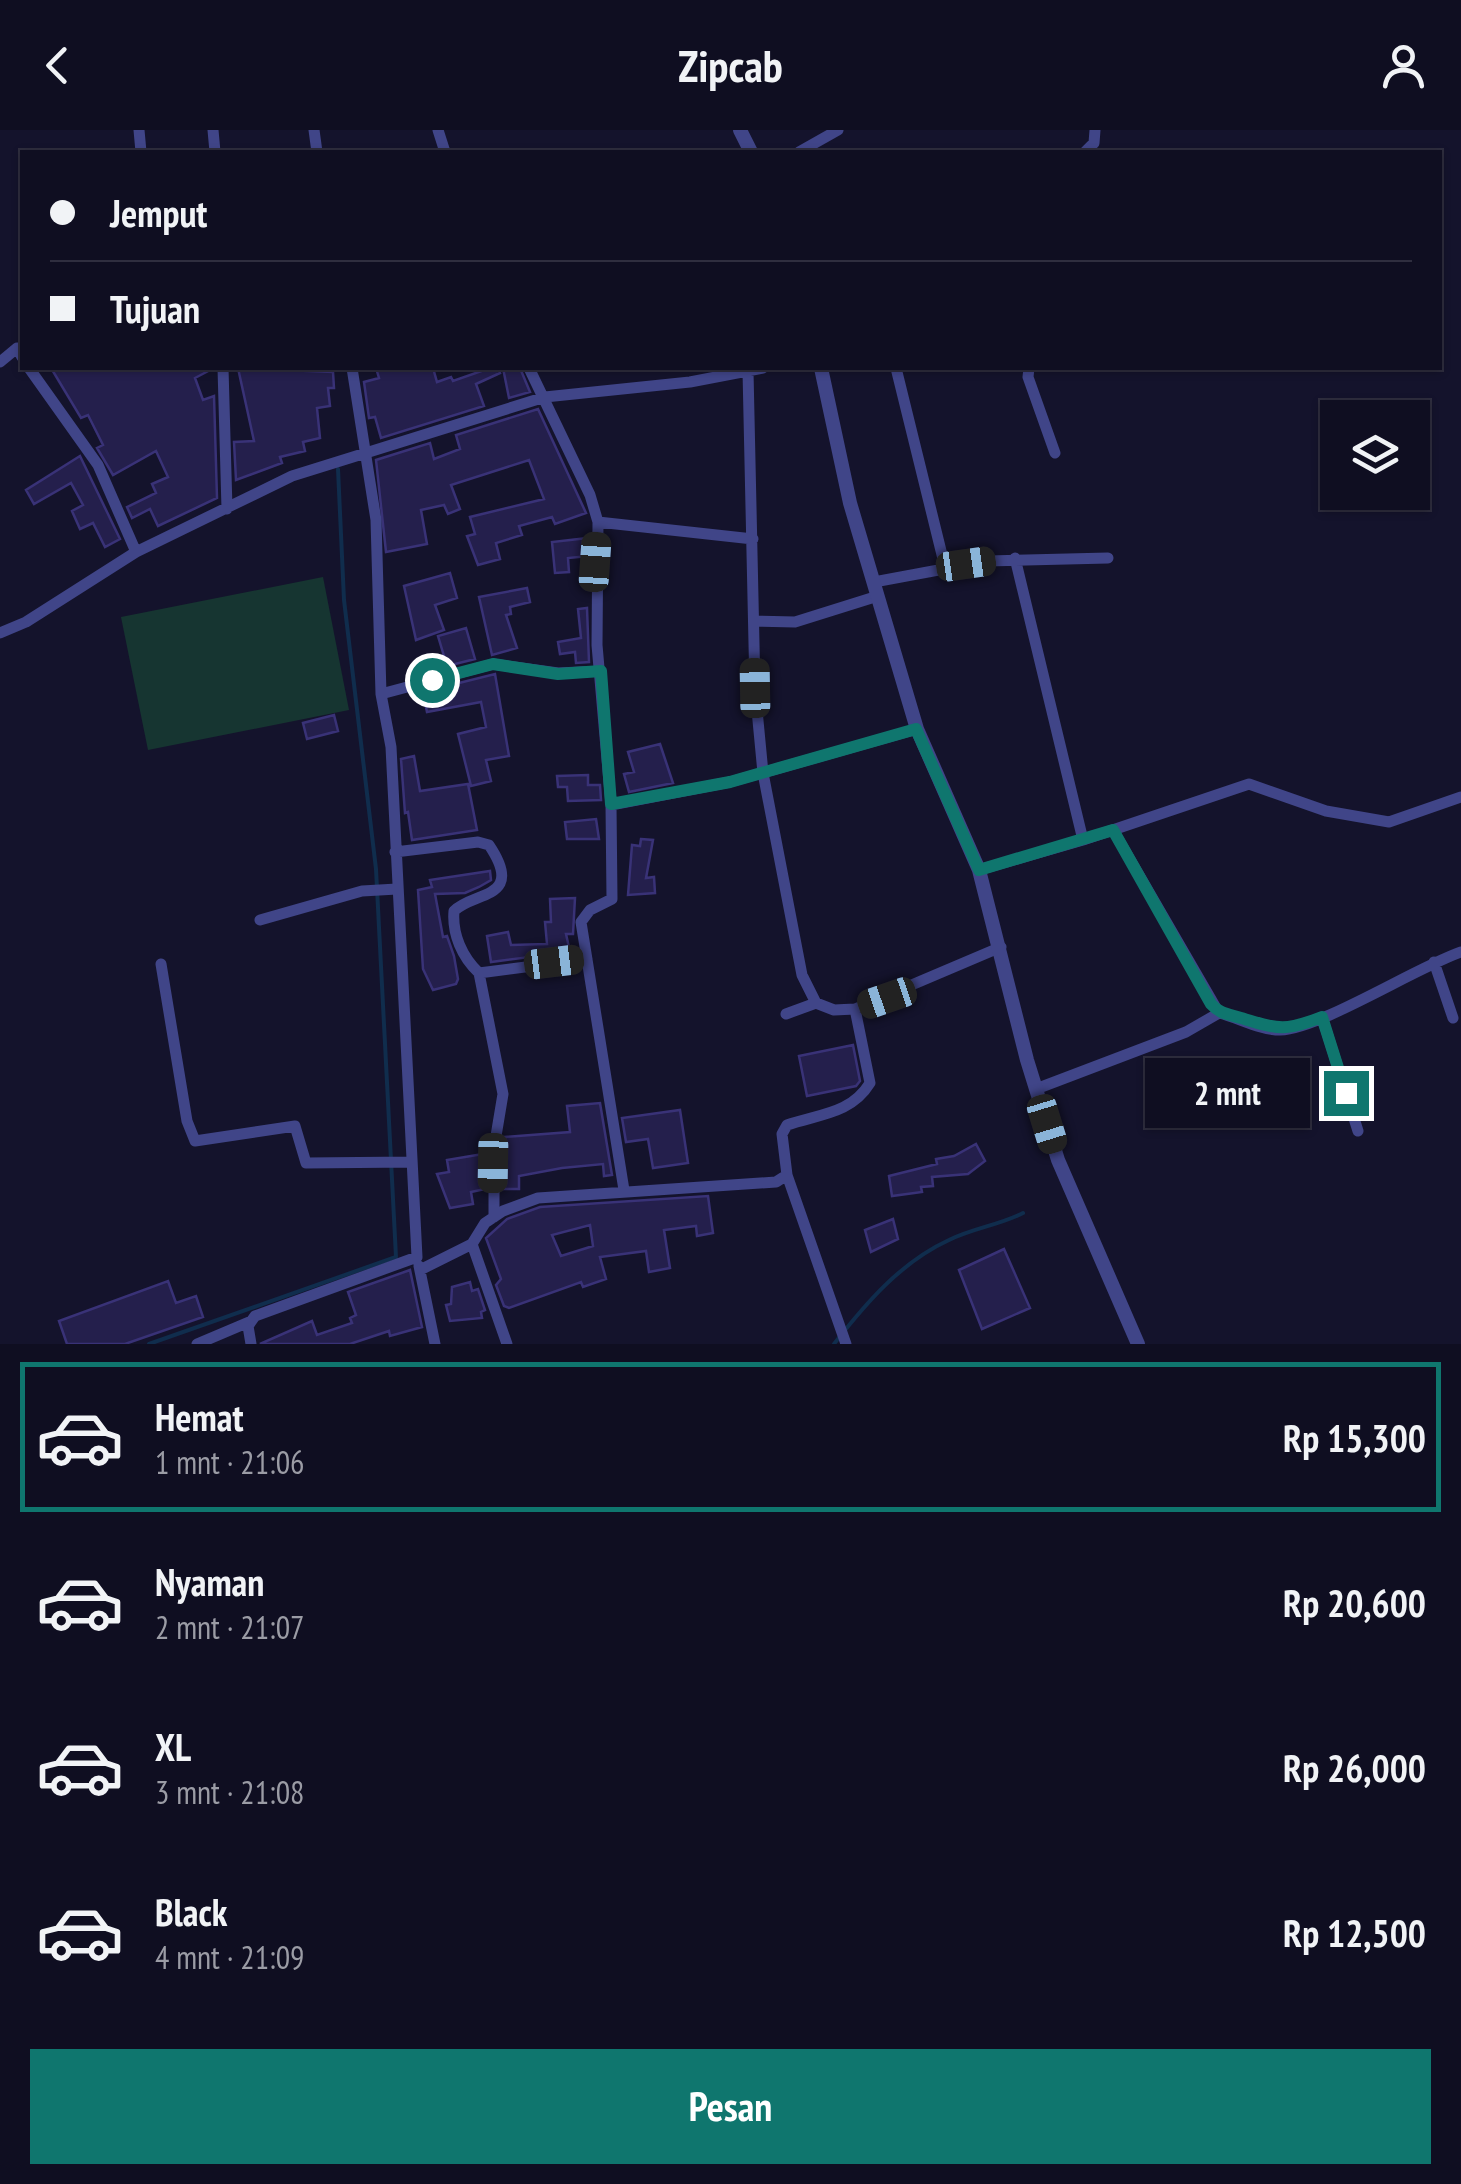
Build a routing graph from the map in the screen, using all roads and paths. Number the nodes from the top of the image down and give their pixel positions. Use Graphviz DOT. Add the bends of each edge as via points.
graph roads {
  1 [pos="838,130"];
  2 [pos="803,150"];
  3 [pos="31,370"];
  4 [pos="224,370"];
  5 [pos="352,370"];
  6 [pos="530,370"];
  7 [pos="756,370"];
  8 [pos="821,370"];
  9 [pos="897,370"];
  10 [pos="1029,370"];
  11 [pos="748,372"];
  12 [pos="545,398"];
  13 [pos="365,450"];
  14 [pos="1055,453"];
  15 [pos="227,509"];
  16 [pos="598,522"];
  17 [pos="753,538"];
  18 [pos="136,552"];
  19 [pos="1014,558"];
  20 [pos="1108,558"];
  21 [pos="946,567"];
  22 [pos="876,589"];
  23 [pos="754,621"];
  24 [pos="0,633"];
  25 [pos="601,671"];
  26 [pos="381,694"];
  27 [pos="916,729"];
  28 [pos="763,773"];
  29 [pos="1461,797"];
  30 [pos="611,804"];
  31 [pos="1113,830"];
  32 [pos="1083,840"];
  33 [pos="395,852"];
  34 [pos="979,870"];
  35 [pos="392,889"];
  36 [pos="260,920"];
  37 [pos="1001,947"];
  38 [pos="1461,952"];
  39 [pos="587,958"];
  40 [pos="1434,962"];
  41 [pos="161,964"];
  42 [pos="479,973"];
  43 [pos="816,1004"];
  44 [pos="854,1009"];
  45 [pos="1219,1013"];
  46 [pos="786,1014"];
  47 [pos="1322,1017"];
  48 [pos="1454,1018"];
  49 [pos="1036,1089"];
  50 [pos="1358,1131"];
  51 [pos="406,1163"];
  52 [pos="787,1175"];
  53 [pos="624,1190"];
  54 [pos="494,1217"];
  55 [pos="472,1244"];
  56 [pos="418,1264"];
  57 [pos="248,1322"];
  58 [pos="197,1344"];
  59 [pos="251,1344"];
  60 [pos="435,1344"];
  61 [pos="506,1344"];
  62 [pos="846,1344"];
  63 [pos="1138,1344"];
  1 -- 2 [label="street"];
  3 -- 18 [label="street" via="98,465"];
  4 -- 15 [label="street"];
  5 -- 13 [label="street"];
  6 -- 12 [label="street"];
  7 -- 11 [label="street"];
  8 -- 22 [label="street"];
  9 -- 21 [label="street"];
  10 -- 14 [label="street"];
  11 -- 12 [label="street"];
  11 -- 17 [label="street"];
  12 -- 13 [label="street"];
  12 -- 16 [label="street"];
  13 -- 15 [label="street"];
  13 -- 26 [label="street" via="380,562"];
  15 -- 18 [label="street"];
  16 -- 17 [label="street"];
  16 -- 25 [label="street"];
  17 -- 23 [label="street"];
  18 -- 24 [label="street"];
  19 -- 20 [label="street"];
  19 -- 21 [label="street"];
  19 -- 32 [label="street"];
  21 -- 22 [label="street"];
  22 -- 23 [label="street" via="795,622"];
  22 -- 27 [label="street"];
  23 -- 28 [label="street"];
  25 -- 26 [label="street" via="558,674 493,664"];
  25 -- 30 [label="street"];
  26 -- 33 [label="street" via="391,747"];
  27 -- 28 [label="street"];
  27 -- 34 [label="street"];
  28 -- 30 [label="street"];
  28 -- 43 [label="street" via="790,928"];
  29 -- 31 [label="street" via="1388,822 1326,811 1249,784"];
  30 -- 39 [label="street" via="612,899 581,922"];
  31 -- 32 [label="street"];
  31 -- 45 [label="street"];
  32 -- 34 [label="street"];
  33 -- 35 [label="street"];
  33 -- 42 [label="street" via="489,846 499,866 496,889 454,911 462,951"];
  34 -- 37 [label="street"];
  35 -- 36 [label="street"];
  35 -- 51 [label="street"];
  37 -- 44 [label="street"];
  37 -- 49 [label="street"];
  38 -- 40 [label="street"];
  39 -- 42 [label="street"];
  39 -- 53 [label="street"];
  40 -- 47 [label="street"];
  40 -- 48 [label="street"];
  41 -- 51 [label="street" via="195,1140 295,1126 306,1163"];
  42 -- 54 [label="street" via="503,1094 494,1148"];
  43 -- 44 [label="street"];
  43 -- 46 [label="street"];
  44 -- 52 [label="street" via="870,1083 859,1100 836,1112 787,1125"];
  45 -- 47 [label="street" via="1284,1030"];
  45 -- 49 [label="street"];
  47 -- 50 [label="street"];
  49 -- 63 [label="street" via="1058,1160"];
  51 -- 56 [label="street"];
  52 -- 53 [label="street" via="690,1192"];
  52 -- 62 [label="street"];
  53 -- 54 [label="street" via="538,1198"];
  54 -- 55 [label="street"];
  55 -- 56 [label="street"];
  55 -- 61 [label="street"];
  56 -- 57 [label="street"];
  56 -- 60 [label="street"];
  57 -- 58 [label="street"];
  57 -- 59 [label="street"];
}
